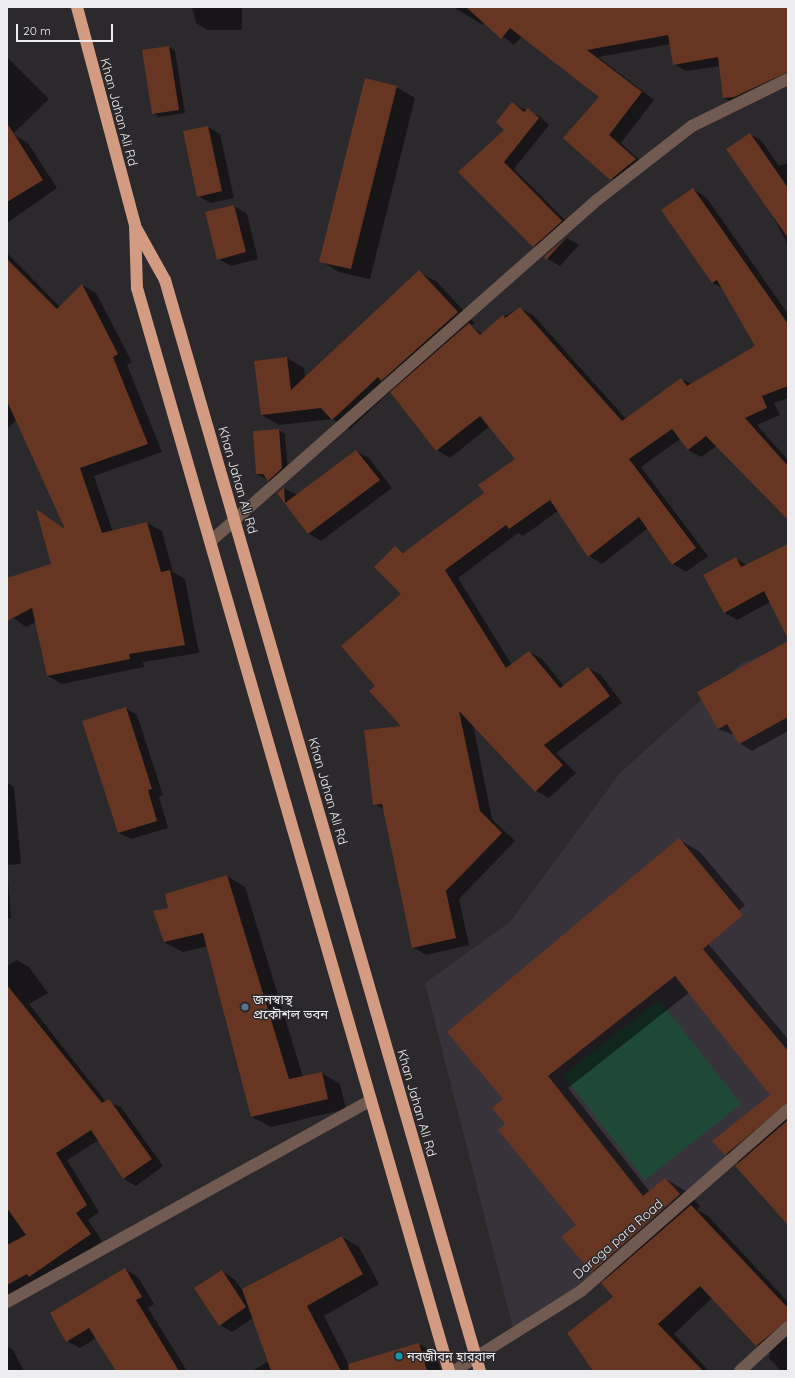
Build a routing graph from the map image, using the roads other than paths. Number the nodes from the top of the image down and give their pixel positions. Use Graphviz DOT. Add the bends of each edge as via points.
graph roads {
  1 [pos="77,7"];
  2 [pos="788,79"];
  3 [pos="135,225"];
  4 [pos="235,520"];
  5 [pos="212,540"];
  6 [pos="371,1100"];
  7 [pos="788,1110"];
  8 [pos="7,1302"];
  9 [pos="788,1327"];
  10 [pos="476,1357"];
  11 [pos="449,1371"];
  12 [pos="454,1371"];
  13 [pos="480,1371"];
  14 [pos="740,1371"];
  1 -- 3 [label="highway, Khan Jahan Ali Rd"];
  2 -- 4 [label="street" via="692,126 597,200"];
  3 -- 4 [label="highway, Khan Jahan Ali Rd" via="165,280"];
  3 -- 5 [label="highway, Khan Jahan Ali Rd" via="137,288"];
  4 -- 5 [label="street"];
  4 -- 10 [label="highway, Khan Jahan Ali Rd"];
  5 -- 6 [label="highway, Khan Jahan Ali Rd"];
  6 -- 8 [label="street"];
  6 -- 11 [label="highway, Khan Jahan Ali Rd"];
  7 -- 10 [label="street, Daroga para Road" via="580,1290"];
  9 -- 14 [label="street"];
  10 -- 12 [label="street, Daroga para Road"];
  10 -- 13 [label="highway, Khan Jahan Ali Rd"];
}
